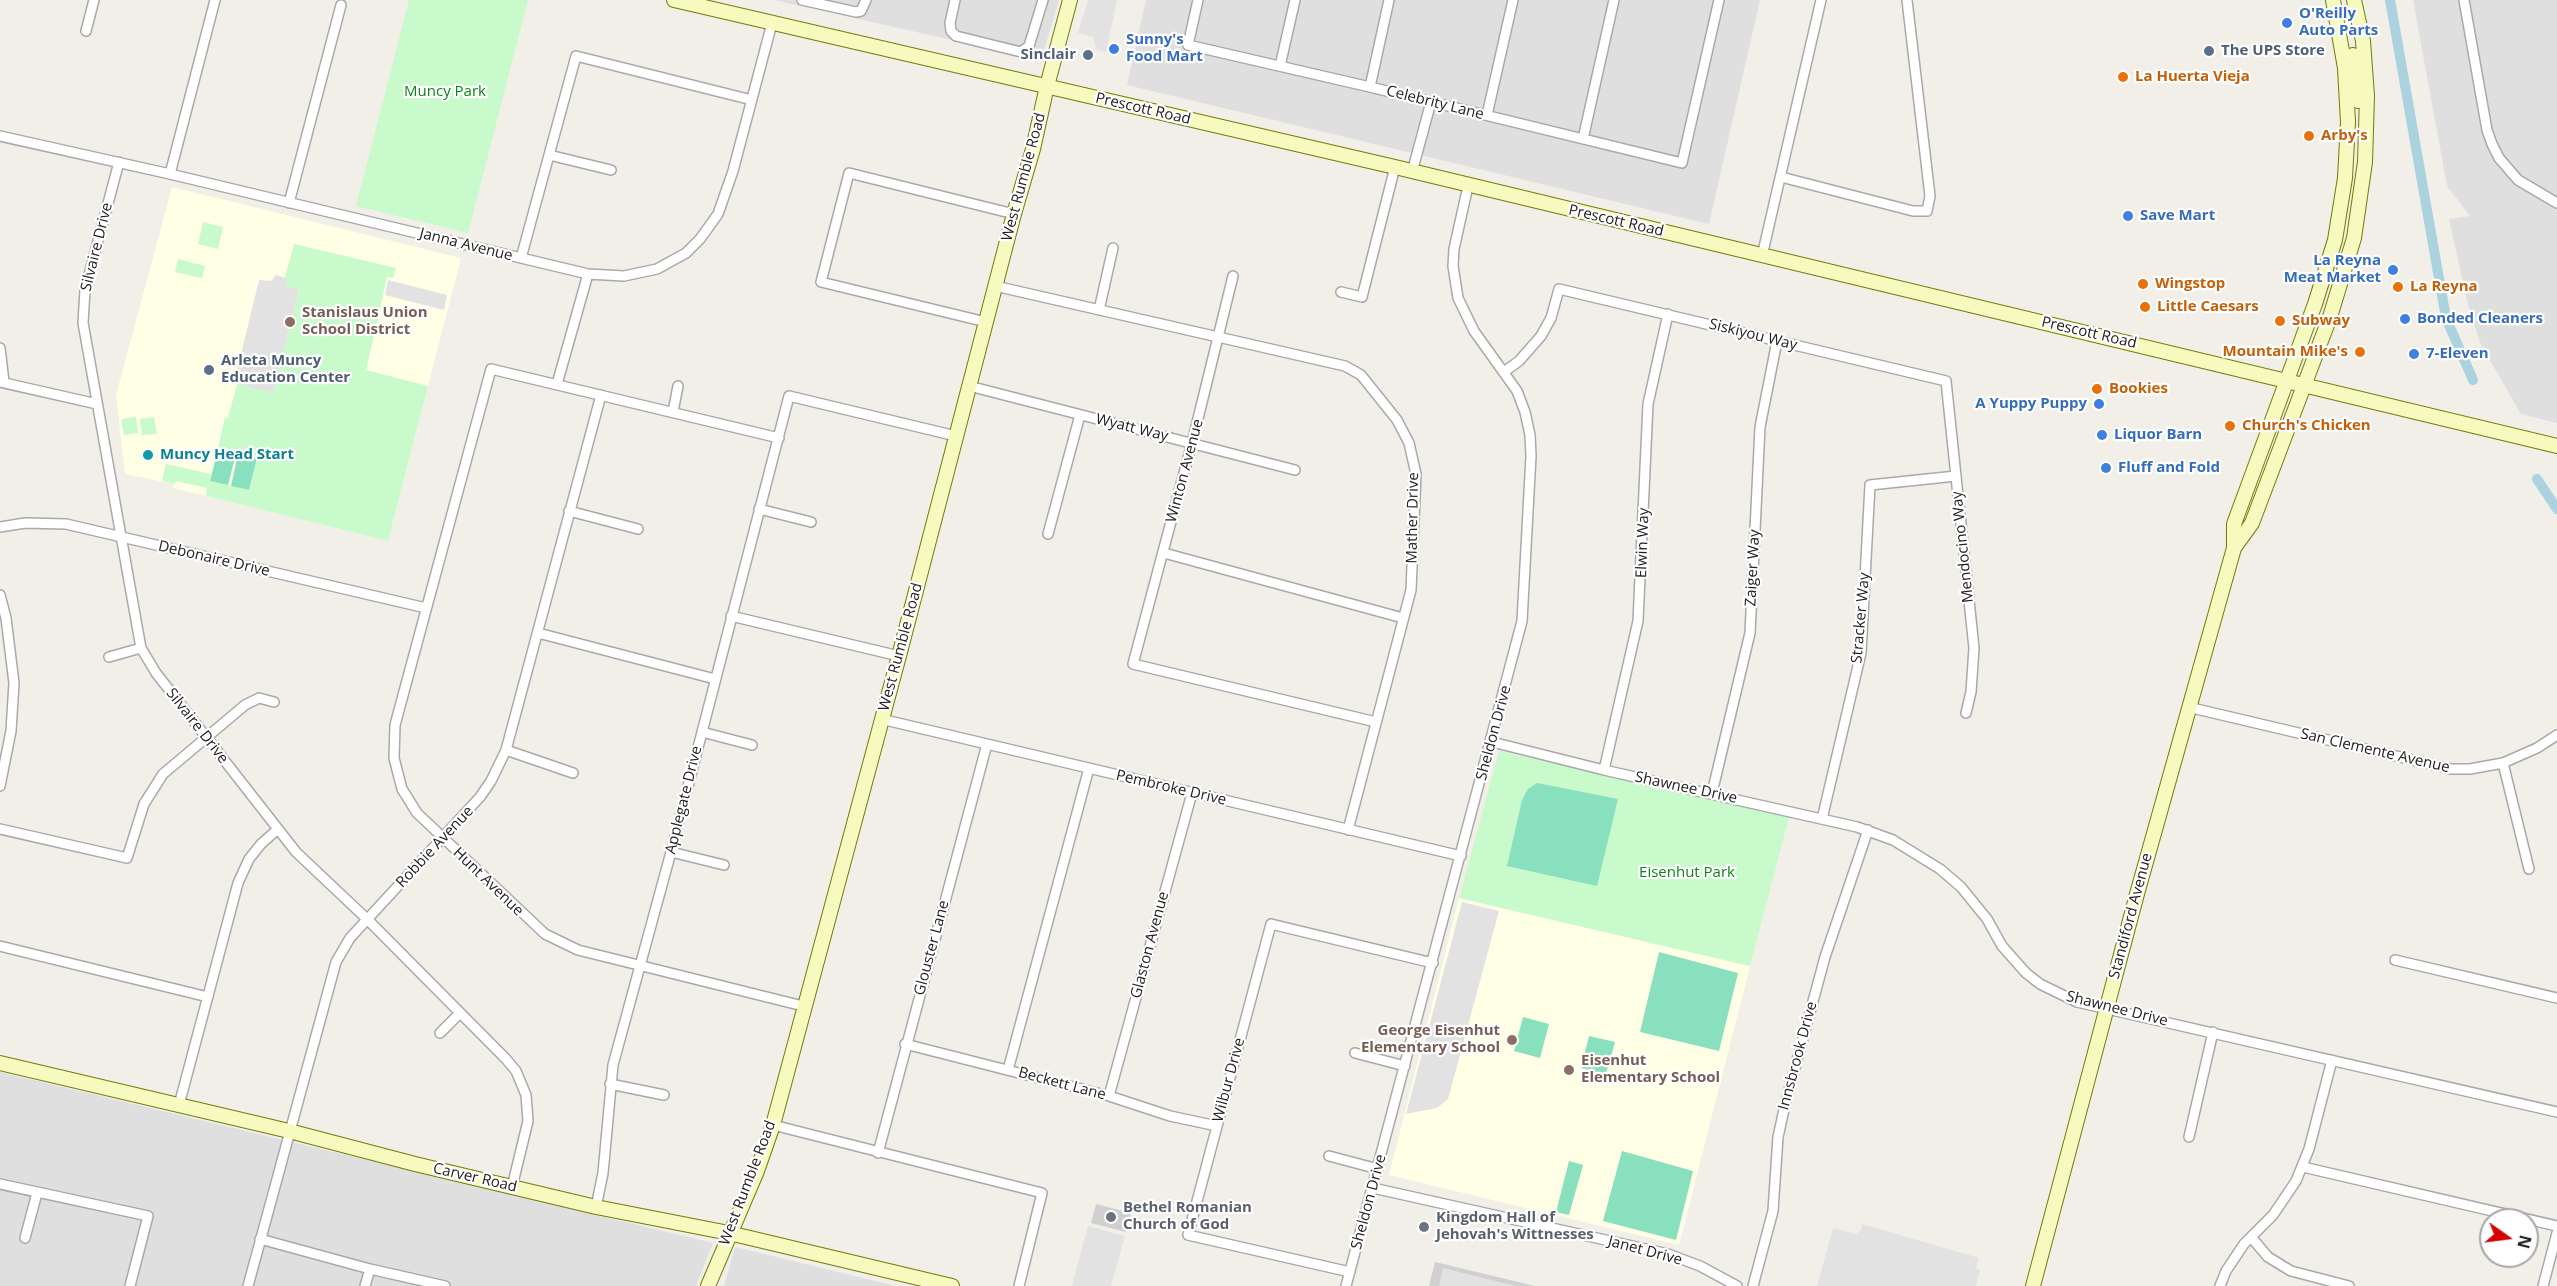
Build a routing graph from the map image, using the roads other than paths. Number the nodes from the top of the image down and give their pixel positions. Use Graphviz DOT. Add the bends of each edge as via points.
graph roads {
  1 [pos="94,0"];
  2 [pos="215,0"];
  3 [pos="674,0"];
  4 [pos="802,0"];
  5 [pos="866,0"];
  6 [pos="955,0"];
  7 [pos="1043,0"];
  8 [pos="1070,0"];
  9 [pos="1198,0"];
  10 [pos="1295,0"];
  11 [pos="1389,0"];
  12 [pos="1514,0"];
  13 [pos="1614,0"];
  14 [pos="1719,0"];
  15 [pos="1821,0"];
  16 [pos="1907,0"];
  17 [pos="2333,0"];
  18 [pos="2354,0"];
  19 [pos="2464,0"];
  20 [pos="341,5"];
  21 [pos="772,23"];
  22 [pos="86,31"];
  23 [pos="2342,46"];
  24 [pos="1280,66"];
  25 [pos="1047,86"];
  26 [pos="1370,87"];
  27 [pos="752,100"];
  28 [pos="1431,102"];
  29 [pos="1487,116"];
  30 [pos="0,136"];
  31 [pos="2366,137"];
  32 [pos="1583,139"];
  33 [pos="549,155"];
  34 [pos="118,162"];
  35 [pos="1395,167"];
  36 [pos="611,170"];
  37 [pos="1412,172"];
  38 [pos="170,174"];
  39 [pos="1781,177"];
  40 [pos="1468,186"];
  41 [pos="289,203"];
  42 [pos="2557,203"];
  43 [pos="1014,214"];
  44 [pos="1113,248"];
  45 [pos="1762,256"];
  46 [pos="521,258"];
  47 [pos="588,274"];
  48 [pos="1233,276"];
  49 [pos="995,286"];
  50 [pos="1341,292"];
  51 [pos="1099,310"];
  52 [pos="1668,314"];
  53 [pos="986,322"];
  54 [pos="1219,338"];
  55 [pos="1777,340"];
  56 [pos="0,348"];
  57 [pos="1504,372"];
  58 [pos="2286,380"];
  59 [pos="1946,381"];
  60 [pos="2,382"];
  61 [pos="557,384"];
  62 [pos="2305,384"];
  63 [pos="678,386"];
  64 [pos="969,386"];
  65 [pos="601,395"];
  66 [pos="97,404"];
  67 [pos="673,412"];
  68 [pos="1080,415"];
  69 [pos="956,436"];
  70 [pos="779,438"];
  71 [pos="1192,443"];
  72 [pos="2557,446"];
  73 [pos="1295,470"];
  74 [pos="1956,476"];
  75 [pos="759,509"];
  76 [pos="569,511"];
  77 [pos="811,522"];
  78 [pos="0,527"];
  79 [pos="638,529"];
  80 [pos="1048,534"];
  81 [pos="122,538"];
  82 [pos="2234,548"];
  83 [pos="1164,553"];
  84 [pos="0,595"];
  85 [pos="426,608"];
  86 [pos="731,616"];
  87 [pos="1403,618"];
  88 [pos="538,633"];
  89 [pos="5,644"];
  90 [pos="141,648"];
  91 [pos="899,656"];
  92 [pos="109,657"];
  93 [pos="715,679"];
  94 [pos="273,702"];
  95 [pos="2188,707"];
  96 [pos="1966,713"];
  97 [pos="881,719"];
  98 [pos="1376,722"];
  99 [pos="702,732"];
  100 [pos="2557,735"];
  101 [pos="206,736"];
  102 [pos="1492,742"];
  103 [pos="987,744"];
  104 [pos="752,745"];
  105 [pos="506,750"];
  106 [pos="2503,763"];
  107 [pos="1089,768"];
  108 [pos="1604,770"];
  109 [pos="573,773"];
  110 [pos="0,786"];
  111 [pos="1192,793"];
  112 [pos="1712,793"];
  113 [pos="1822,819"];
  114 [pos="0,829"];
  115 [pos="278,829"];
  116 [pos="1348,830"];
  117 [pos="1868,830"];
  118 [pos="443,838"];
  119 [pos="671,852"];
  120 [pos="1461,856"];
  121 [pos="724,865"];
  122 [pos="2529,869"];
  123 [pos="368,920"];
  124 [pos="0,946"];
  125 [pos="2395,960"];
  126 [pos="1433,963"];
  127 [pos="639,966"];
  128 [pos="208,996"];
  129 [pos="2557,998"];
  130 [pos="803,1006"];
  131 [pos="2107,1008"];
  132 [pos="460,1013"];
  133 [pos="2213,1032"];
  134 [pos="440,1033"];
  135 [pos="905,1044"];
  136 [pos="1356,1053"];
  137 [pos="2332,1060"];
  138 [pos="0,1063"];
  139 [pos="1405,1066"];
  140 [pos="1008,1070"];
  141 [pos="610,1084"];
  142 [pos="664,1095"];
  143 [pos="1109,1096"];
  144 [pos="179,1105"];
  145 [pos="2557,1112"];
  146 [pos="772,1125"];
  147 [pos="1217,1126"];
  148 [pos="289,1131"];
  149 [pos="2188,1137"];
  150 [pos="878,1153"];
  151 [pos="1329,1156"];
  152 [pos="2303,1167"];
  153 [pos="1378,1169"];
  154 [pos="0,1184"];
  155 [pos="512,1187"];
  156 [pos="1373,1188"];
  157 [pos="37,1193"];
  158 [pos="596,1207"];
  159 [pos="2557,1226"];
  160 [pos="729,1233"];
  161 [pos="2557,1233"];
  162 [pos="2250,1237"];
  163 [pos="25,1238"];
  164 [pos="260,1239"];
  165 [pos="370,1269"];
  166 [pos="1350,1272"];
  167 [pos="130,1286"];
  168 [pos="248,1286"];
  169 [pos="365,1286"];
  170 [pos="445,1286"];
  171 [pos="708,1286"];
  172 [pos="952,1286"];
  173 [pos="1019,1286"];
  174 [pos="1346,1286"];
  175 [pos="1737,1286"];
  176 [pos="1753,1286"];
  177 [pos="2033,1286"];
  178 [pos="2220,1286"];
  179 [pos="2349,1286"];
  180 [pos="2543,1286"];
  1 -- 22 [label="street"];
  2 -- 38 [label="street"];
  3 -- 21 [label="main road, Prescott Road"];
  4 -- 5 [label="street" via="856,12 861,11"];
  6 -- 7 [label="street" via="951,31 962,38 1024,51 1031,41"];
  8 -- 25 [label="main road, West Rumble Road"];
  9 -- 24 [label="street, Celebrity Lane" via="1188,45"];
  10 -- 24 [label="street"];
  11 -- 26 [label="street"];
  12 -- 29 [label="street"];
  13 -- 32 [label="street"];
  14 -- 32 [label="street, Celebrity Lane" via="1682,163"];
  15 -- 39 [label="street"];
  16 -- 39 [label="street" via="1930,196 1927,211 1913,211"];
  17 -- 23 [label="main road, Standiford Avenue"];
  18 -- 31 [label="main road, Standiford Avenue" via="2363,41"];
  19 -- 42 [label="street" via="2492,144 2518,180"];
  20 -- 41 [label="street"];
  21 -- 25 [label="main road, Prescott Road"];
  21 -- 27 [label="street, Janna Avenue"];
  23 -- 31 [label="main road" via="2352,48 2361,125"];
  23 -- 58 [label="main road, Standiford Avenue" via="2349,122 2342,201 2328,267"];
  24 -- 26 [label="street, Celebrity Lane"];
  25 -- 35 [label="main road, Prescott Road"];
  25 -- 43 [label="main road, West Rumble Road"];
  26 -- 28 [label="street, Celebrity Lane"];
  27 -- 33 [label="street" via="576,56"];
  27 -- 47 [label="street, Janna Avenue" via="726,198 700,239 686,253 657,268 624,276"];
  28 -- 29 [label="street, Celebrity Lane"];
  28 -- 37 [label="street"];
  29 -- 32 [label="street, Celebrity Lane"];
  30 -- 34 [label="street, Janna Avenue"];
  31 -- 62 [label="main road, Standiford Avenue" via="2354,238"];
  33 -- 36 [label="street"];
  33 -- 46 [label="street"];
  34 -- 38 [label="street, Janna Avenue"];
  34 -- 66 [label="street, Silvaire Drive" via="82,307"];
  35 -- 37 [label="main road, Prescott Road"];
  35 -- 50 [label="street" via="1362,297"];
  37 -- 40 [label="main road, Prescott Road"];
  38 -- 41 [label="street, Janna Avenue"];
  39 -- 45 [label="street"];
  40 -- 45 [label="main road, Prescott Road"];
  40 -- 57 [label="street, Sheldon Drive" via="1454,249 1455,284 1464,314"];
  41 -- 46 [label="street, Janna Avenue"];
  43 -- 49 [label="main road, West Rumble Road"];
  43 -- 53 [label="street" via="849,173 821,282"];
  44 -- 51 [label="street"];
  45 -- 58 [label="main road, Prescott Road"];
  46 -- 47 [label="street, Janna Avenue"];
  47 -- 61 [label="street"];
  48 -- 54 [label="street, Winton Avenue"];
  49 -- 51 [label="street, Mather Drive"];
  49 -- 53 [label="main road, West Rumble Road"];
  51 -- 54 [label="street, Mather Drive"];
  52 -- 55 [label="street, Siskiyou Way"];
  52 -- 57 [label="street, Siskiyou Way" via="1559,289 1541,336"];
  52 -- 108 [label="street, Elwin Way" via="1648,404 1638,621"];
  53 -- 64 [label="main road, West Rumble Road"];
  54 -- 71 [label="street, Winton Avenue"];
  54 -- 87 [label="street, Mather Drive" via="1346,366 1355,371 1397,420 1409,443 1416,474 1411,590"];
  55 -- 59 [label="street, Siskiyou Way"];
  55 -- 112 [label="street, Zaiger Way" via="1760,427 1750,633"];
  56 -- 60 [label="street"];
  57 -- 102 [label="street, Sheldon Drive" via="1525,412 1531,456 1522,621"];
  58 -- 62 [label="main road, Prescott Road"];
  58 -- 82 [label="main road, Standiford Avenue" via="2234,524"];
  59 -- 74 [label="street, Mendocino Way"];
  60 -- 66 [label="street"];
  61 -- 65 [label="street"];
  61 -- 85 [label="street, Hunt Avenue" via="491,369"];
  62 -- 72 [label="main road, Prescott Road"];
  62 -- 82 [label="main road, Standiford Avenue" via="2252,522"];
  63 -- 67 [label="street"];
  64 -- 68 [label="street, Wyatt Way"];
  64 -- 69 [label="main road, West Rumble Road"];
  65 -- 67 [label="street"];
  65 -- 76 [label="street, Robbie Avenue"];
  66 -- 81 [label="street, Silvaire Drive"];
  67 -- 70 [label="street"];
  68 -- 71 [label="street, Wyatt Way"];
  68 -- 80 [label="street"];
  69 -- 70 [label="street, Applegate Drive" via="789,396"];
  69 -- 91 [label="main road, West Rumble Road"];
  70 -- 75 [label="street, Applegate Drive"];
  71 -- 73 [label="street, Wyatt Way"];
  71 -- 83 [label="street, Winton Avenue"];
  74 -- 96 [label="street, Mendocino Way" via="1974,648"];
  74 -- 113 [label="street, Stracker Way" via="1870,485 1861,653"];
  75 -- 77 [label="street"];
  75 -- 86 [label="street, Applegate Drive"];
  76 -- 79 [label="street"];
  76 -- 88 [label="street, Robbie Avenue"];
  78 -- 81 [label="street, Debonaire Drive" via="66,524"];
  81 -- 85 [label="street, Debonaire Drive"];
  81 -- 90 [label="street, Silvaire Drive"];
  82 -- 95 [label="main road, Standiford Avenue"];
  83 -- 87 [label="street"];
  83 -- 98 [label="street, Winton Avenue" via="1133,664"];
  84 -- 89 [label="street"];
  85 -- 118 [label="street, Hunt Avenue" via="395,725 394,758 397,776 409,801"];
  86 -- 91 [label="street"];
  86 -- 93 [label="street, Applegate Drive"];
  87 -- 98 [label="street, Mather Drive"];
  88 -- 93 [label="street"];
  88 -- 105 [label="street, Robbie Avenue"];
  89 -- 110 [label="street" via="14,683 11,731"];
  90 -- 92 [label="street"];
  90 -- 101 [label="street, Silvaire Drive"];
  91 -- 97 [label="main road, West Rumble Road"];
  93 -- 99 [label="street, Applegate Drive"];
  94 -- 101 [label="street" via="259,698 252,701"];
  95 -- 106 [label="street, San Clemente Avenue" via="2431,766 2470,769"];
  95 -- 131 [label="main road, Standiford Avenue"];
  97 -- 103 [label="street, Pembroke Drive"];
  97 -- 130 [label="main road, West Rumble Road"];
  98 -- 116 [label="street, Mather Drive"];
  99 -- 104 [label="street"];
  99 -- 119 [label="street, Applegate Drive"];
  100 -- 106 [label="street, San Clemente Avenue"];
  101 -- 114 [label="street" via="152,788 127,858"];
  101 -- 115 [label="street, Silvaire Drive"];
  102 -- 108 [label="street, Shawnee Drive"];
  102 -- 120 [label="street, Sheldon Drive"];
  103 -- 107 [label="street, Pembroke Drive"];
  103 -- 135 [label="street, Glouster Lane"];
  105 -- 109 [label="street"];
  105 -- 118 [label="street, Robbie Avenue" via="480,797"];
  106 -- 122 [label="street"];
  107 -- 111 [label="street, Pembroke Drive"];
  107 -- 140 [label="street"];
  108 -- 112 [label="street, Shawnee Drive"];
  111 -- 116 [label="street, Pembroke Drive"];
  111 -- 143 [label="street, Glaston Avenue"];
  112 -- 113 [label="street, Shawnee Drive"];
  113 -- 117 [label="street, Shawnee Drive"];
  115 -- 123 [label="street, Silvaire Drive" via="296,852"];
  115 -- 128 [label="street" via="261,844 243,871"];
  116 -- 120 [label="street, Pembroke Drive"];
  117 -- 131 [label="street, Shawnee Drive" via="1943,871 1975,903 2013,960 2040,984 2077,1002"];
  117 -- 176 [label="street, Innsbrook Drive" via="1825,957 1785,1105 1778,1137 1773,1211"];
  118 -- 123 [label="street, Robbie Avenue"];
  118 -- 127 [label="street, Hunt Avenue" via="545,934 578,950"];
  119 -- 121 [label="street"];
  119 -- 127 [label="street, Applegate Drive"];
  120 -- 126 [label="street, Sheldon Drive"];
  123 -- 132 [label="street, Silvaire Drive"];
  123 -- 148 [label="street, Robbie Avenue" via="350,938 333,968"];
  124 -- 128 [label="street"];
  125 -- 129 [label="street"];
  126 -- 139 [label="street, Sheldon Drive"];
  126 -- 147 [label="street, Wilbur Drive" via="1271,924"];
  127 -- 130 [label="street, Hunt Avenue"];
  127 -- 141 [label="street, Applegate Drive"];
  128 -- 144 [label="street"];
  130 -- 146 [label="main road, West Rumble Road"];
  131 -- 133 [label="street, Shawnee Drive"];
  131 -- 177 [label="main road, Standiford Avenue"];
  132 -- 134 [label="street"];
  132 -- 155 [label="street, Silvaire Drive" via="516,1071 526,1095 528,1121"];
  133 -- 137 [label="street, Shawnee Drive"];
  133 -- 149 [label="street"];
  135 -- 140 [label="street, Beckett Lane"];
  135 -- 150 [label="street, Glouster Lane"];
  136 -- 139 [label="street"];
  137 -- 145 [label="street, Shawnee Drive"];
  137 -- 152 [label="street"];
  138 -- 144 [label="main road, Carver Road"];
  139 -- 153 [label="street, Sheldon Drive"];
  140 -- 143 [label="street, Beckett Lane"];
  141 -- 142 [label="street"];
  141 -- 158 [label="street, Applegate Drive" via="603,1173"];
  143 -- 147 [label="street, Beckett Lane"];
  144 -- 148 [label="main road, Carver Road"];
  146 -- 150 [label="street"];
  146 -- 160 [label="main road, West Rumble Road" via="757,1171"];
  147 -- 166 [label="street, Wilbur Drive" via="1188,1235"];
  148 -- 155 [label="main road, Carver Road"];
  148 -- 164 [label="street, Robbie Avenue"];
  150 -- 173 [label="street" via="1042,1193"];
  151 -- 153 [label="street"];
  152 -- 159 [label="street"];
  152 -- 162 [label="street" via="2286,1199"];
  153 -- 156 [label="street, Sheldon Drive"];
  154 -- 157 [label="street"];
  155 -- 158 [label="main road, Carver Road"];
  156 -- 166 [label="street, Sheldon Drive"];
  156 -- 175 [label="street, Janet Drive" via="1668,1254"];
  157 -- 163 [label="street"];
  157 -- 167 [label="street" via="148,1216"];
  158 -- 160 [label="main road, Carver Road"];
  160 -- 171 [label="main road, West Rumble Road"];
  160 -- 172 [label="main road, Carver Road"];
  161 -- 180 [label="street"];
  162 -- 178 [label="street" via="2234,1257"];
  162 -- 179 [label="street" via="2268,1257 2291,1271"];
  164 -- 165 [label="street"];
  164 -- 168 [label="street, Robbie Avenue"];
  165 -- 169 [label="street"];
  165 -- 170 [label="street"];
  166 -- 174 [label="street, Sheldon Drive"];
}
